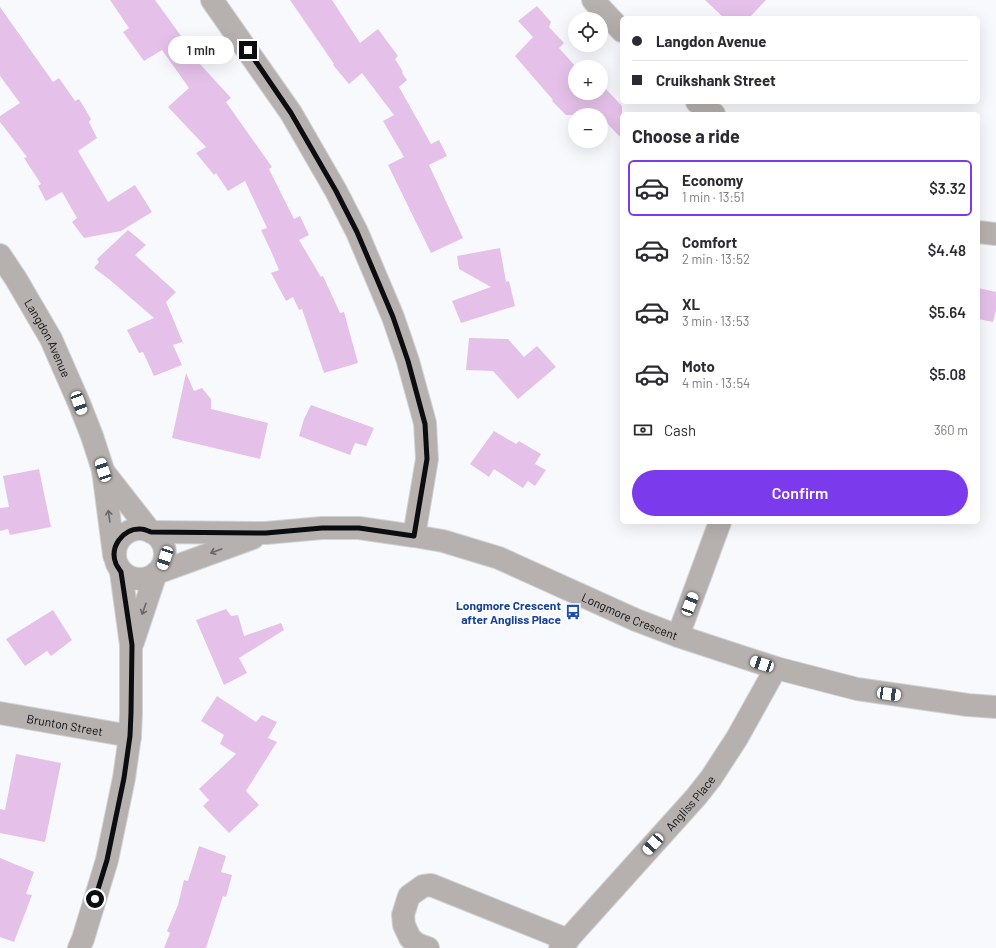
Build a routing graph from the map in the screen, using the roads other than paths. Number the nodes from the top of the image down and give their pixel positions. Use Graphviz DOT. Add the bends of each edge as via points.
graph roads {
  1 [pos="212,0"];
  2 [pos="593,0"];
  3 [pos="620,29"];
  4 [pos="700,104"];
  5 [pos="711,112"];
  6 [pos="980,232"];
  7 [pos="996,234"];
  8 [pos="0,256"];
  9 [pos="103,470"];
  10 [pos="719,524"];
  11 [pos="150,531"];
  12 [pos="266,533"];
  13 [pos="414,536"];
  14 [pos="118,563"];
  15 [pos="157,573"];
  16 [pos="678,636"];
  17 [pos="132,645"];
  18 [pos="776,668"];
  19 [pos="996,702"];
  20 [pos="996,707"];
  21 [pos="0,713"];
  22 [pos="130,736"];
  23 [pos="564,944"];
  24 [pos="79,948"];
  25 [pos="428,948"];
  1 -- 13 [label="street" via="291,113 336,191 357,232 393,317 425,424 427,459"];
  2 -- 3 [label="street"];
  4 -- 5 [label="street"];
  6 -- 7 [label="street"];
  8 -- 9 [label="street, Langdon Avenue" via="51,339 79,403"];
  9 -- 11 [label="street, Langdon Avenue"];
  14 -- 9 [label="street, Langdon Avenue, one-way"];
  10 -- 16 [label="street"];
  11 -- 12 [label="street, Longmore Crescent"];
  11 -- 14 [label="street, Langdon Avenue" via="133,530 119,539 115,546"];
  11 -- 15 [label="street, Langdon Avenue" via="157,536 165,551 165,558"];
  12 -- 13 [label="street, Longmore Crescent" via="359,528"];
  12 -- 15 [label="street, Longmore Crescent, one-way"];
  13 -- 16 [label="street, Longmore Crescent" via="443,541 499,558 636,620"];
  14 -- 15 [label="street" via="127,577 134,579 150,578"];
  14 -- 17 [label="street, Langdon Avenue"];
  15 -- 17 [label="street, Langdon Avenue, one-way"];
  16 -- 18 [label="street, Longmore Crescent"];
  17 -- 22 [label="street, Langdon Avenue"];
  18 -- 20 [label="street, Longmore Crescent" via="857,689"];
  18 -- 23 [label="street, Angliss Place" via="737,738 711,778"];
  19 -- 20 [label="street"];
  21 -- 22 [label="street, Brunton Street"];
  22 -- 24 [label="street, Langdon Avenue" via="107,860"];
  23 -- 25 [label="street, Angliss Place" via="431,885 423,886 408,896 403,915 410,938"];
}
